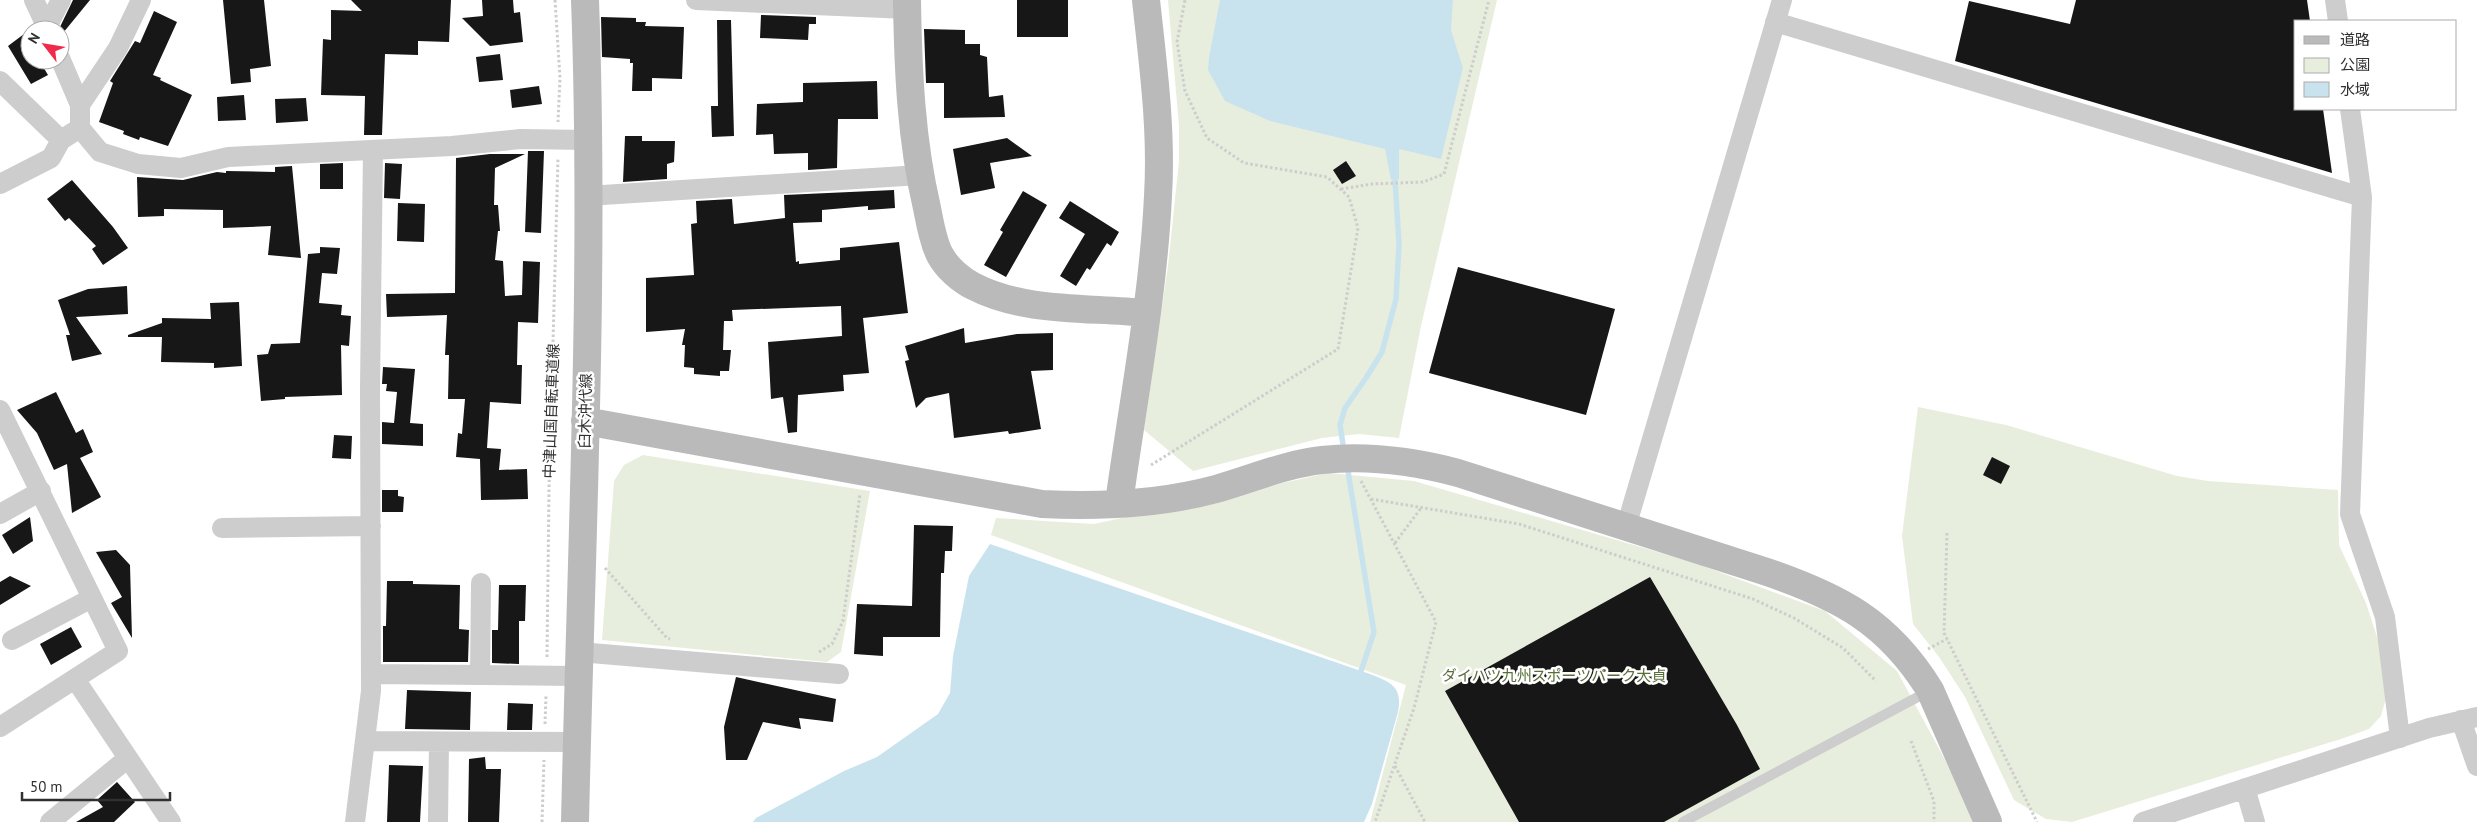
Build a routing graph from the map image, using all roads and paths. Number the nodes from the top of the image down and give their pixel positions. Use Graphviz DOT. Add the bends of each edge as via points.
graph roads {
  1 [pos="34,0"];
  2 [pos="61,0"];
  3 [pos="141,0"];
  4 [pos="555,0"];
  5 [pos="585,0"];
  6 [pos="696,0"];
  7 [pos="1146,0"];
  8 [pos="1185,0"];
  9 [pos="1489,0"];
  10 [pos="1782,0"];
  11 [pos="2335,0"];
  12 [pos="907,5"];
  13 [pos="43,20"];
  14 [pos="51,20"];
  15 [pos="2338,20"];
  16 [pos="1775,22"];
  17 [pos="65,70"];
  18 [pos="0,81"];
  19 [pos="80,105"];
  20 [pos="2350,110"];
  21 [pos="80,128"];
  22 [pos="61,140"];
  23 [pos="558,140"];
  24 [pos="587,140"];
  25 [pos="373,150"];
  26 [pos="920,175"];
  27 [pos="0,184"];
  28 [pos="1340,189"];
  29 [pos="587,196"];
  30 [pos="2362,197"];
  31 [pos="1145,313"];
  32 [pos="0,410"];
  33 [pos="585,421"];
  34 [pos="1151,465"];
  35 [pos="1360,479"];
  36 [pos="41,491"];
  37 [pos="860,493"];
  38 [pos="1371,499"];
  39 [pos="1119,503"];
  40 [pos="1421,508"];
  41 [pos="0,514"];
  42 [pos="370,526"];
  43 [pos="1626,527"];
  44 [pos="222,528"];
  45 [pos="1947,534"];
  46 [pos="1394,544"];
  47 [pos="603,566"];
  48 [pos="481,583"];
  49 [pos="92,598"];
  50 [pos="1947,639"];
  51 [pos="12,640"];
  52 [pos="677,640"];
  53 [pos="1923,651"];
  54 [pos="816,655"];
  55 [pos="578,664"];
  56 [pos="371,674"];
  57 [pos="838,674"];
  58 [pos="480,675"];
  59 [pos="547,676"];
  60 [pos="75,678"];
  61 [pos="1876,681"];
  62 [pos="1930,690"];
  63 [pos="2469,718"];
  64 [pos="0,727"];
  65 [pos="2400,738"];
  66 [pos="365,741"];
  67 [pos="1911,741"];
  68 [pos="439,742"];
  69 [pos="576,742"];
  70 [pos="544,743"];
  71 [pos="128,758"];
  72 [pos="1394,765"];
  73 [pos="2477,766"];
  74 [pos="2245,788"];
  75 [pos="2152,821"];
  76 [pos="50,822"];
  77 [pos="170,822"];
  78 [pos="355,822"];
  79 [pos="438,822"];
  80 [pos="542,822"];
  81 [pos="575,822"];
  82 [pos="1375,822"];
  83 [pos="1425,822"];
  84 [pos="1683,822"];
  85 [pos="1934,822"];
  86 [pos="1988,822"];
  87 [pos="2037,822"];
  88 [pos="2255,822"];
  1 -- 13 [label="street"];
  2 -- 14 [label="street"];
  3 -- 19 [label="street" via="118,48"];
  4 -- 23 [label="path, 中津山国自転車道線" via="560,78"];
  5 -- 24 [label="street, 臼木沖代線"];
  6 -- 12 [label="street"];
  7 -- 31 [label="street" via="1159,124 1158,195"];
  8 -- 28 [label="path" via="1177,42 1185,91 1207,138 1244,163 1327,177"];
  9 -- 28 [label="path" via="1444,174 1423,182"];
  10 -- 16 [label="street"];
  11 -- 15 [label="street"];
  12 -- 26 [label="street" via="911,91"];
  16 -- 30 [label="street"];
  16 -- 43 [label="street"];
  17 -- 19 [label="street"];
  18 -- 22 [label="street"];
  19 -- 21 [label="street"];
  20 -- 30 [label="street"];
  21 -- 22 [label="street"];
  21 -- 25 [label="street" via="100,152 138,164 180,168 228,157"];
  22 -- 27 [label="street" via="51,158"];
  23 -- 24 [label="street"];
  23 -- 25 [label="street" via="521,139"];
  23 -- 59 [label="path, 中津山国自転車道線"];
  24 -- 29 [label="street, 臼木沖代線"];
  25 -- 42 [label="street"];
  26 -- 29 [label="street"];
  26 -- 31 [label="street" via="941,256 956,274 973,286 1030,304"];
  28 -- 34 [label="path" via="1349,197 1358,228 1338,350"];
  29 -- 33 [label="street, 臼木沖代線"];
  30 -- 65 [label="street" via="2350,514 2385,617"];
  31 -- 39 [label="street"];
  32 -- 36 [label="street"];
  33 -- 39 [label="street" via="1042,504 1084,506"];
  33 -- 55 [label="street, 臼木沖代線"];
  35 -- 38 [label="path"];
  36 -- 41 [label="street"];
  36 -- 49 [label="street"];
  37 -- 54 [label="path" via="843,621 832,644"];
  38 -- 40 [label="path"];
  38 -- 46 [label="path"];
  39 -- 43 [label="street" via="1174,498 1322,460 1382,459 1415,462 1458,473"];
  40 -- 46 [label="path"];
  40 -- 61 [label="path" via="1519,524 1753,599 1794,618 1843,648"];
  42 -- 44 [label="street"];
  42 -- 56 [label="street"];
  43 -- 62 [label="street" via="1816,589 1849,607 1900,648"];
  45 -- 50 [label="path" via="1944,633"];
  46 -- 72 [label="path" via="1436,622 1414,708"];
  47 -- 52 [label="path" via="667,638"];
  48 -- 58 [label="street"];
  49 -- 51 [label="street"];
  49 -- 60 [label="street" via="118,651"];
  50 -- 53 [label="path"];
  50 -- 87 [label="path"];
  55 -- 57 [label="street"];
  55 -- 59 [label="street"];
  55 -- 69 [label="street, 臼木沖代線"];
  56 -- 58 [label="street"];
  56 -- 66 [label="street"];
  58 -- 59 [label="street"];
  59 -- 70 [label="path, 中津山国自転車道線"];
  60 -- 64 [label="street"];
  60 -- 71 [label="street"];
  62 -- 84 [label="lane"];
  62 -- 86 [label="street"];
  63 -- 65 [label="street"];
  63 -- 73 [label="street"];
  65 -- 74 [label="street"];
  66 -- 68 [label="street"];
  66 -- 78 [label="street"];
  67 -- 85 [label="path" via="1934,801"];
  68 -- 70 [label="street"];
  68 -- 79 [label="street"];
  69 -- 70 [label="street"];
  69 -- 81 [label="street, 臼木沖代線"];
  70 -- 80 [label="path, 中津山国自転車道線"];
  71 -- 76 [label="street"];
  71 -- 77 [label="street"];
  72 -- 82 [label="path"];
  72 -- 83 [label="path"];
  74 -- 75 [label="street"];
  74 -- 88 [label="street"];
}
